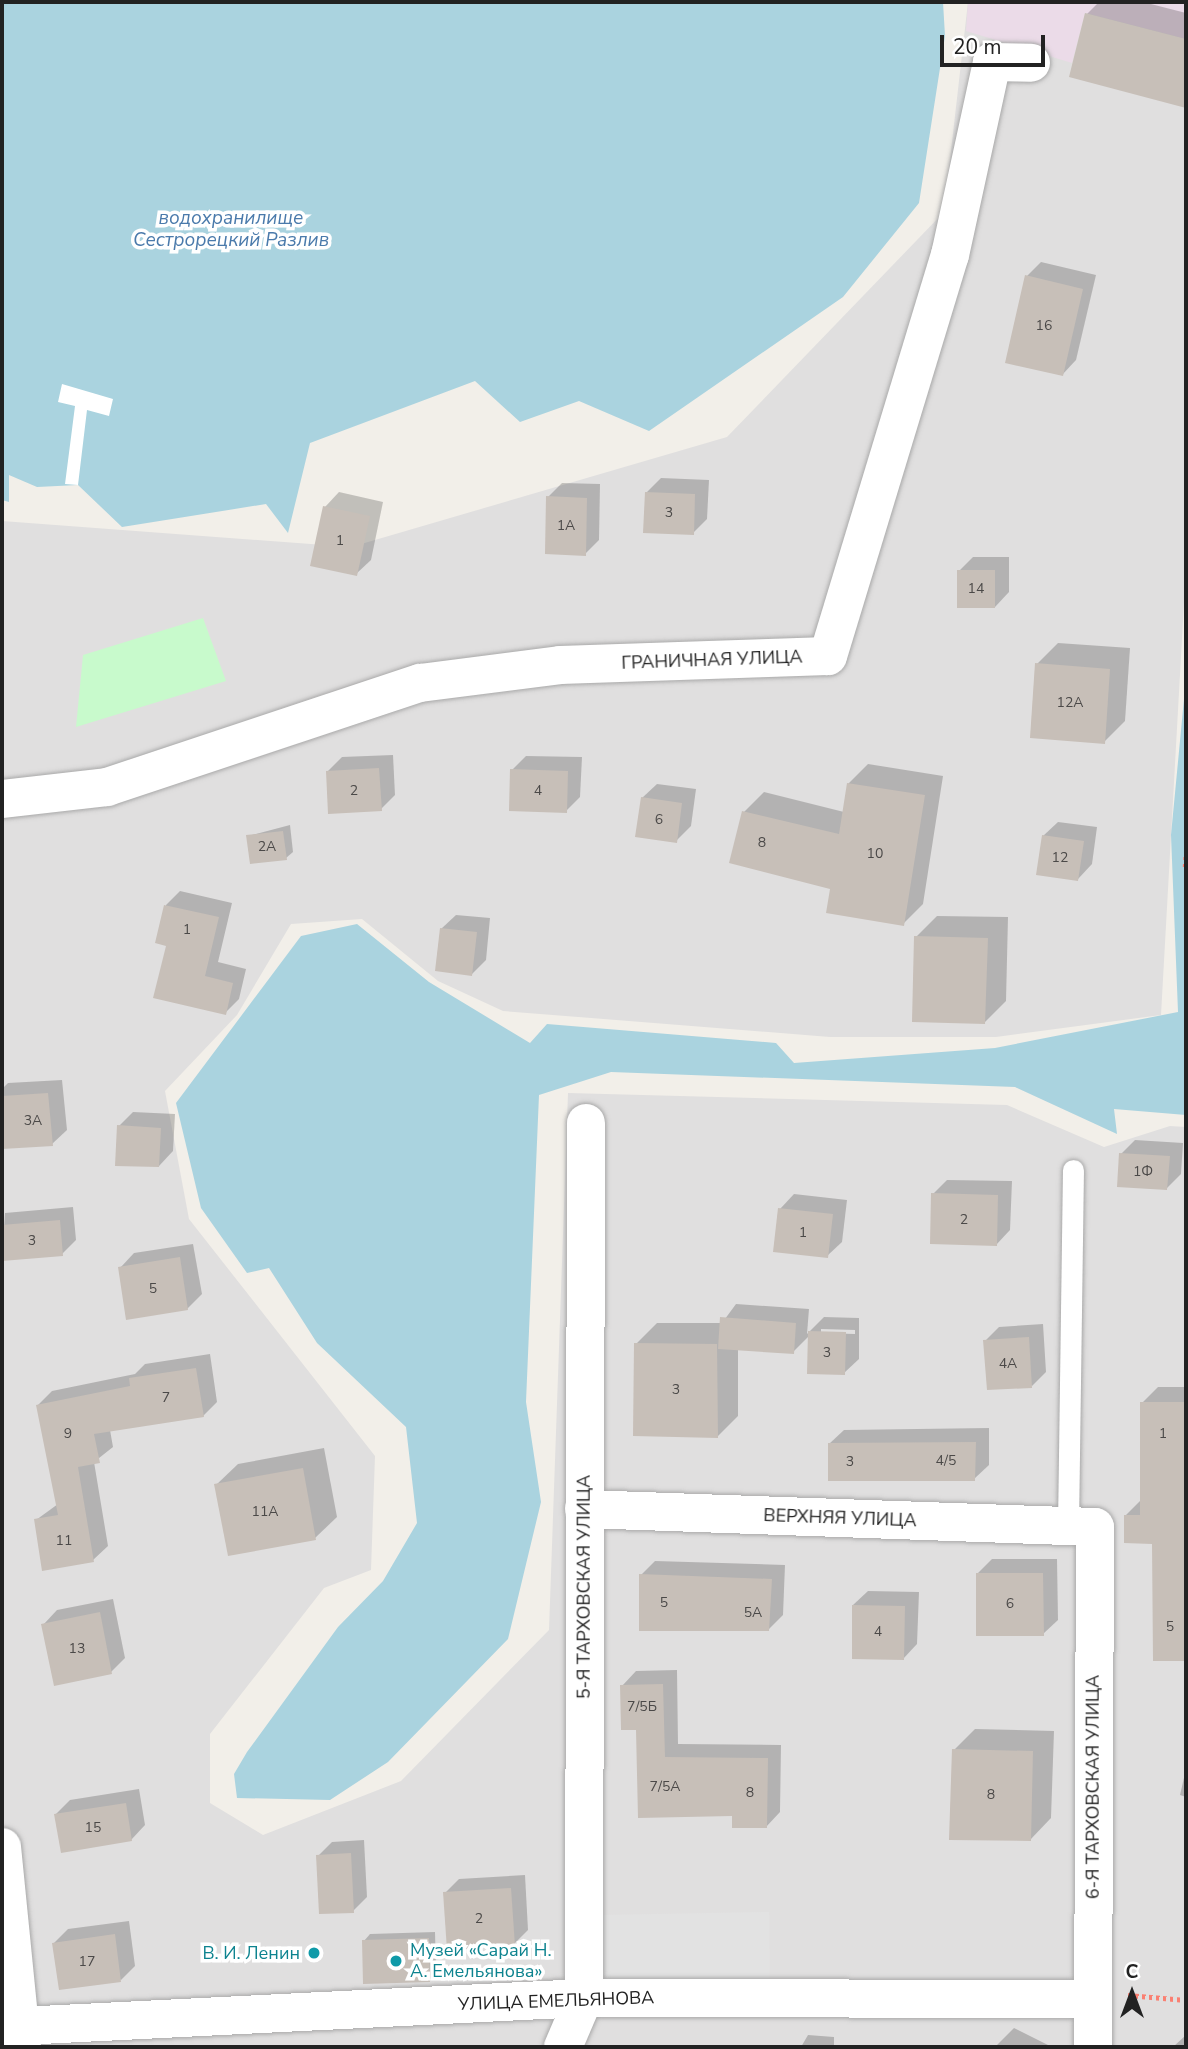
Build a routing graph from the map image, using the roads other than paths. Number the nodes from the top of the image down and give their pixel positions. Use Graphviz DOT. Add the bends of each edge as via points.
graph roads {
  1 [pos="1031,63"];
  2 [pos="2,799"];
  3 [pos="586,1123"];
  4 [pos="1073,1170"];
  5 [pos="584,1509"];
  6 [pos="1082,1526"];
  7 [pos="2,1847"];
  8 [pos="584,1998"];
  9 [pos="1091,1999"];
  10 [pos="22,2036"];
  11 [pos="563,2047"];
  12 [pos="1093,2047"];
  1 -- 2 [label="street, ГРАНИЧНАЯ УЛИЦА" via="992,62 950,255 828,656 560,665 420,683 107,788"];
  3 -- 5 [label="street, 5-Я ТАРХОВСКАЯ УЛИЦА"];
  4 -- 6 [label="lane"];
  5 -- 6 [label="street, ВЕРХНЯЯ УЛИЦА"];
  5 -- 8 [label="street, 5-Я ТАРХОВСКАЯ УЛИЦА"];
  6 -- 9 [label="street, 6-Я ТАРХОВСКАЯ УЛИЦА"];
  7 -- 10 [label="street"];
  8 -- 9 [label="street, УЛИЦА ЕМЕЛЬЯНОВА"];
  8 -- 10 [label="street, УЛИЦА ЕМЕЛЬЯНОВА"];
  8 -- 11 [label="street, 5-Я ТАРХОВСКАЯ УЛИЦА"];
  9 -- 12 [label="street, 6-Я ТАРХОВСКАЯ УЛИЦА"];
}
